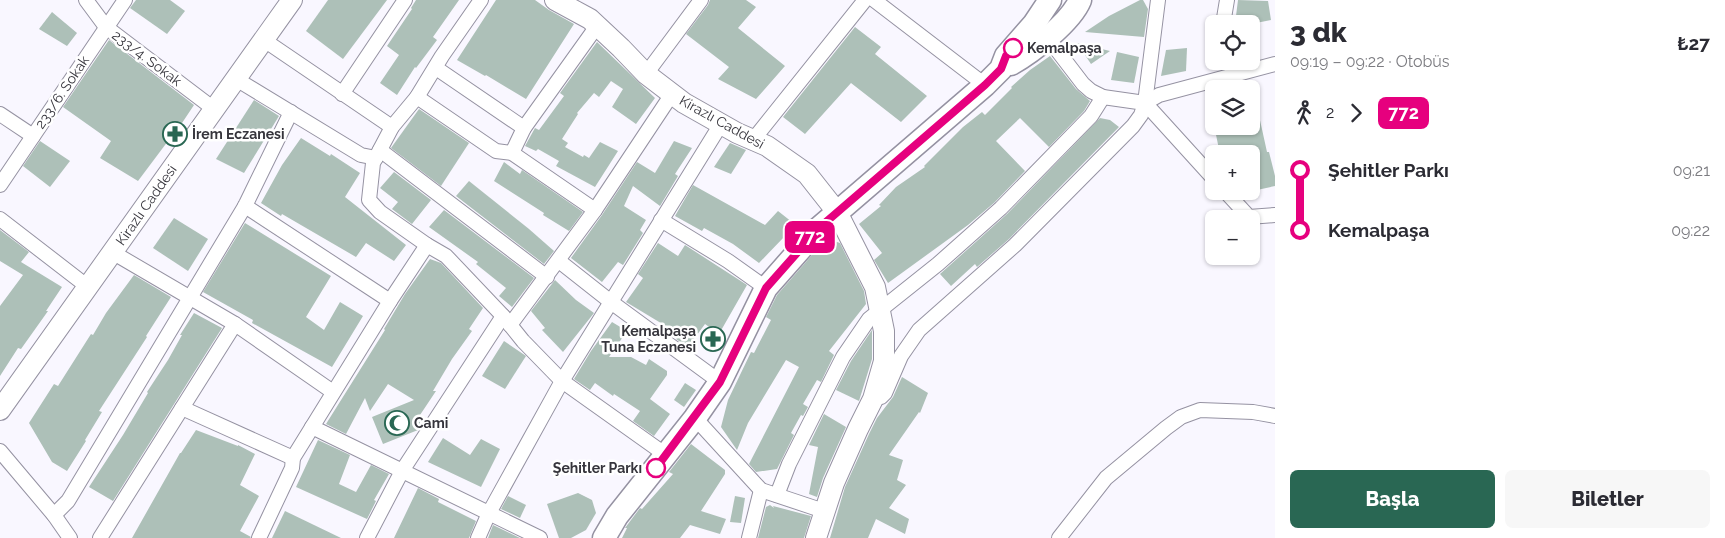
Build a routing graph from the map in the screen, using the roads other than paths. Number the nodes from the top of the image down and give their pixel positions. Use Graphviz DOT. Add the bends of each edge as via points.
graph roads {
  1 [pos="86,0"];
  2 [pos="125,0"];
  3 [pos="292,0"];
  4 [pos="405,0"];
  5 [pos="480,0"];
  6 [pos="556,0"];
  7 [pos="701,0"];
  8 [pos="865,0"];
  9 [pos="874,0"];
  10 [pos="1158,0"];
  11 [pos="1227,0"];
  12 [pos="1049,1"];
  13 [pos="1075,9"];
  14 [pos="1224,15"];
  15 [pos="597,26"];
  16 [pos="106,27"];
  17 [pos="1048,37"];
  18 [pos="264,40"];
  19 [pos="1275,64"];
  20 [pos="1260,65"];
  21 [pos="436,68"];
  22 [pos="1001,69"];
  23 [pos="1227,70"];
  24 [pos="646,74"];
  25 [pos="236,79"];
  26 [pos="985,85"];
  27 [pos="342,94"];
  28 [pos="672,94"];
  29 [pos="417,97"];
  30 [pos="1103,97"];
  31 [pos="1145,103"];
  32 [pos="214,109"];
  33 [pos="291,112"];
  34 [pos="0,114"];
  35 [pos="721,124"];
  36 [pos="392,127"];
  37 [pos="524,128"];
  38 [pos="33,136"];
  39 [pos="753,140"];
  40 [pos="512,153"];
  41 [pos="378,154"];
  42 [pos="1205,169"];
  43 [pos="0,185"];
  44 [pos="1233,200"];
  45 [pos="245,206"];
  46 [pos="595,210"];
  47 [pos="837,212"];
  48 [pos="1275,214"];
  49 [pos="0,219"];
  50 [pos="661,220"];
  51 [pos="427,245"];
  52 [pos="112,252"];
  53 [pos="559,260"];
  54 [pos="547,277"];
  55 [pos="88,287"];
  56 [pos="766,288"];
  57 [pos="190,298"];
  58 [pos="390,301"];
  59 [pos="611,302"];
  60 [pos="879,310"];
  61 [pos="506,321"];
  62 [pos="235,324"];
  63 [pos="562,380"];
  64 [pos="720,382"];
  65 [pos="334,392"];
  66 [pos="873,399"];
  67 [pos="182,408"];
  68 [pos="0,410"];
  69 [pos="1275,416"];
  70 [pos="695,418"];
  71 [pos="312,427"];
  72 [pos="0,451"];
  73 [pos="666,455"];
  74 [pos="293,458"];
  75 [pos="402,470"];
  76 [pos="761,490"];
  77 [pos="776,495"];
  78 [pos="824,510"];
  79 [pos="489,513"];
  80 [pos="54,515"];
  81 [pos="70,538"];
  82 [pos="100,538"];
  83 [pos="259,538"];
  84 [pos="367,538"];
  85 [pos="478,538"];
  86 [pos="540,538"];
  87 [pos="604,538"];
  88 [pos="749,538"];
  89 [pos="816,538"];
  90 [pos="1059,538"];
  1 -- 16 [label="street, 233/4. Sokak"];
  2 -- 16 [label="street, 233/6. Sokak"];
  3 -- 18 [label="main road, Kirazlı Caddesi"];
  4 -- 27 [label="street"];
  5 -- 21 [label="street"];
  6 -- 15 [label="main road, Kirazlı Caddesi"];
  7 -- 24 [label="street"];
  8 -- 39 [label="street"];
  9 -- 26 [label="street"];
  10 -- 31 [label="street"];
  11 -- 14 [label="street"];
  12 -- 13 [label="main road"];
  12 -- 22 [label="main road" via="1006,56"];
  13 -- 17 [label="main road"];
  15 -- 24 [label="main road, Kirazlı Caddesi"];
  15 -- 37 [label="street"];
  16 -- 32 [label="street, 233/4. Sokak"];
  16 -- 38 [label="street, 233/6. Sokak"];
  17 -- 22 [label="main road"];
  17 -- 30 [label="street" via="1083,84"];
  18 -- 25 [label="main road, Kirazlı Caddesi"];
  18 -- 27 [label="street"];
  19 -- 20 [label="street"];
  21 -- 29 [label="street"];
  21 -- 37 [label="street"];
  22 -- 26 [label="main road"];
  23 -- 31 [label="street"];
  24 -- 28 [label="main road, Kirazlı Caddesi"];
  25 -- 32 [label="main road, Kirazlı Caddesi"];
  25 -- 33 [label="street"];
  26 -- 47 [label="main road"];
  27 -- 36 [label="street"];
  28 -- 35 [label="main road, Kirazlı Caddesi"];
  28 -- 46 [label="street"];
  29 -- 36 [label="street"];
  29 -- 40 [label="street" via="496,151"];
  30 -- 31 [label="street"];
  30 -- 60 [label="street" via="1091,116 1001,208 938,264"];
  31 -- 42 [label="street"];
  31 -- 66 [label="street" via="1133,126 1022,238 919,330 901,356 884,393"];
  32 -- 52 [label="main road, Kirazlı Caddesi"];
  33 -- 41 [label="street" via="361,155"];
  33 -- 45 [label="street"];
  34 -- 38 [label="street"];
  35 -- 39 [label="main road, Kirazlı Caddesi"];
  35 -- 50 [label="street"];
  36 -- 41 [label="street"];
  37 -- 40 [label="street"];
  38 -- 43 [label="street, 233/6. Sokak"];
  39 -- 47 [label="main road, Kirazlı Caddesi" via="807,174"];
  40 -- 46 [label="street"];
  41 -- 51 [label="street" via="373,163 369,200 380,212"];
  41 -- 54 [label="street"];
  44 -- 48 [label="street" via="1249,217"];
  45 -- 57 [label="street"];
  45 -- 58 [label="street"];
  46 -- 53 [label="street"];
  47 -- 56 [label="main road"];
  47 -- 60 [label="main road, Kirazlı Caddesi" via="875,287"];
  49 -- 55 [label="street"];
  50 -- 56 [label="street"];
  50 -- 59 [label="street"];
  51 -- 58 [label="street"];
  51 -- 61 [label="street" via="446,256"];
  52 -- 55 [label="main road, Kirazlı Caddesi"];
  52 -- 57 [label="street"];
  53 -- 54 [label="street"];
  53 -- 59 [label="street"];
  54 -- 61 [label="street"];
  55 -- 68 [label="main road, Kirazlı Caddesi"];
  56 -- 64 [label="main road"];
  57 -- 62 [label="street"];
  57 -- 80 [label="street" via="68,501"];
  58 -- 65 [label="street"];
  59 -- 63 [label="street"];
  59 -- 64 [label="street"];
  60 -- 66 [label="main road, Kirazlı Caddesi" via="885,348"];
  60 -- 77 [label="street" via="843,356 788,464"];
  61 -- 63 [label="street"];
  61 -- 75 [label="street"];
  62 -- 65 [label="street"];
  62 -- 67 [label="street"];
  63 -- 73 [label="street"];
  63 -- 79 [label="street"];
  64 -- 70 [label="main road"];
  65 -- 71 [label="street"];
  66 -- 78 [label="main road, Kirazlı Caddesi"];
  67 -- 74 [label="street"];
  67 -- 82 [label="street"];
  69 -- 90 [label="street" via="1200,410 1182,418 1106,478"];
  70 -- 73 [label="main road"];
  70 -- 76 [label="street"];
  71 -- 74 [label="street"];
  71 -- 75 [label="street"];
  72 -- 80 [label="street"];
  73 -- 87 [label="main road" via="617,516"];
  74 -- 83 [label="street" via="292,468"];
  75 -- 79 [label="street"];
  75 -- 84 [label="street"];
  76 -- 77 [label="street"];
  76 -- 88 [label="street"];
  77 -- 78 [label="street"];
  78 -- 89 [label="main road, Kirazlı Caddesi"];
  79 -- 85 [label="street"];
  79 -- 86 [label="street"];
  80 -- 81 [label="street"];
}
